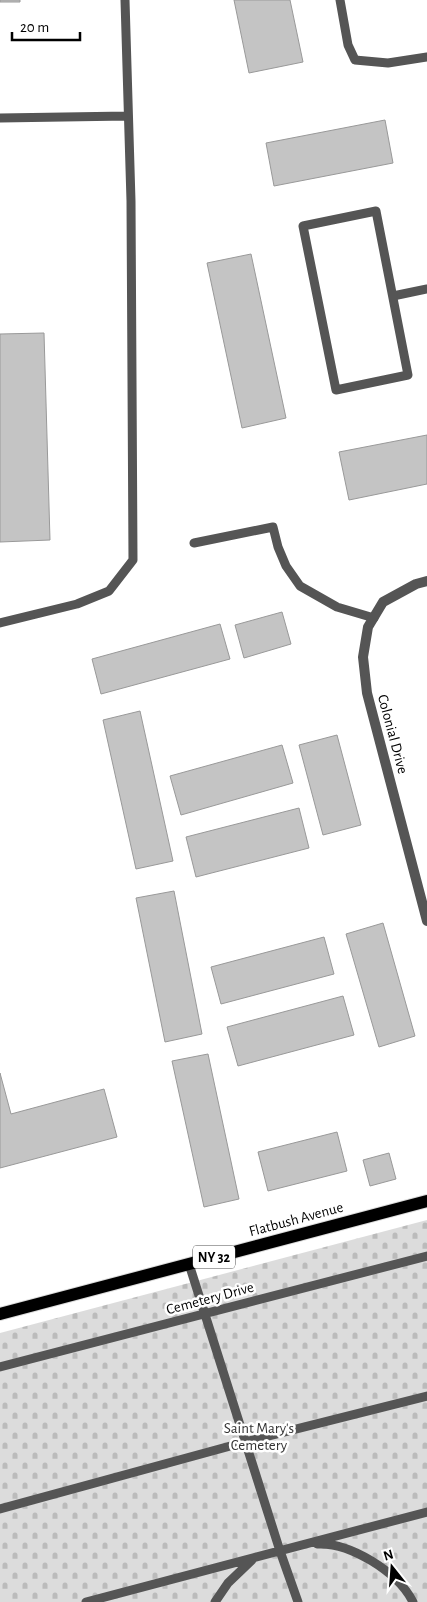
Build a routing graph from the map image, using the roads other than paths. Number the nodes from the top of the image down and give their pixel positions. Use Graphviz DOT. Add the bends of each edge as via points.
graph roads {
  1 [pos="125,0"];
  2 [pos="340,0"];
  3 [pos="427,58"];
  4 [pos="128,116"];
  5 [pos="0,118"];
  6 [pos="427,289"];
  7 [pos="393,296"];
  8 [pos="194,543"];
  9 [pos="427,581"];
  10 [pos="374,618"];
  11 [pos="0,623"];
  12 [pos="427,921"];
  13 [pos="427,1201"];
  14 [pos="427,1256"];
  15 [pos="189,1264"];
  16 [pos="0,1314"];
  17 [pos="205,1314"];
  18 [pos="0,1367"];
  19 [pos="427,1396"];
  20 [pos="245,1442"];
  21 [pos="0,1509"];
  22 [pos="427,1512"];
  23 [pos="302,1545"];
  24 [pos="280,1551"];
  25 [pos="254,1558"];
  26 [pos="86,1602"];
  27 [pos="216,1602"];
  28 [pos="298,1602"];
  29 [pos="413,1602"];
  1 -- 4 [label="lane"];
  2 -- 3 [label="lane" via="348,45 355,60 388,63"];
  4 -- 5 [label="lane"];
  4 -- 11 [label="lane" via="133,560 109,591 76,604"];
  6 -- 7 [label="lane"];
  7 -- 7 [label="lane" via="408,375 336,390 303,226 376,211"];
  8 -- 10 [label="lane" via="273,527 286,566 300,586 337,607"];
  9 -- 10 [label="street, Colonial Drive" via="383,602"];
  10 -- 12 [label="street, Colonial Drive" via="368,627 363,657 367,693"];
  13 -- 15 [label="main road, Flatbush Avenue / NY 32"];
  14 -- 17 [label="lane, Cemetery Drive"];
  15 -- 16 [label="main road, Flatbush Avenue / NY 32"];
  15 -- 17 [label="lane"];
  17 -- 18 [label="lane, Cemetery Drive"];
  17 -- 20 [label="lane"];
  19 -- 20 [label="lane"];
  20 -- 21 [label="lane"];
  20 -- 24 [label="lane"];
  22 -- 23 [label="lane"];
  23 -- 24 [label="lane"];
  23 -- 29 [label="lane" via="342,1547 362,1555 395,1579"];
  24 -- 25 [label="lane"];
  24 -- 28 [label="lane"];
  25 -- 26 [label="lane"];
  25 -- 27 [label="lane" via="228,1583"];
}
